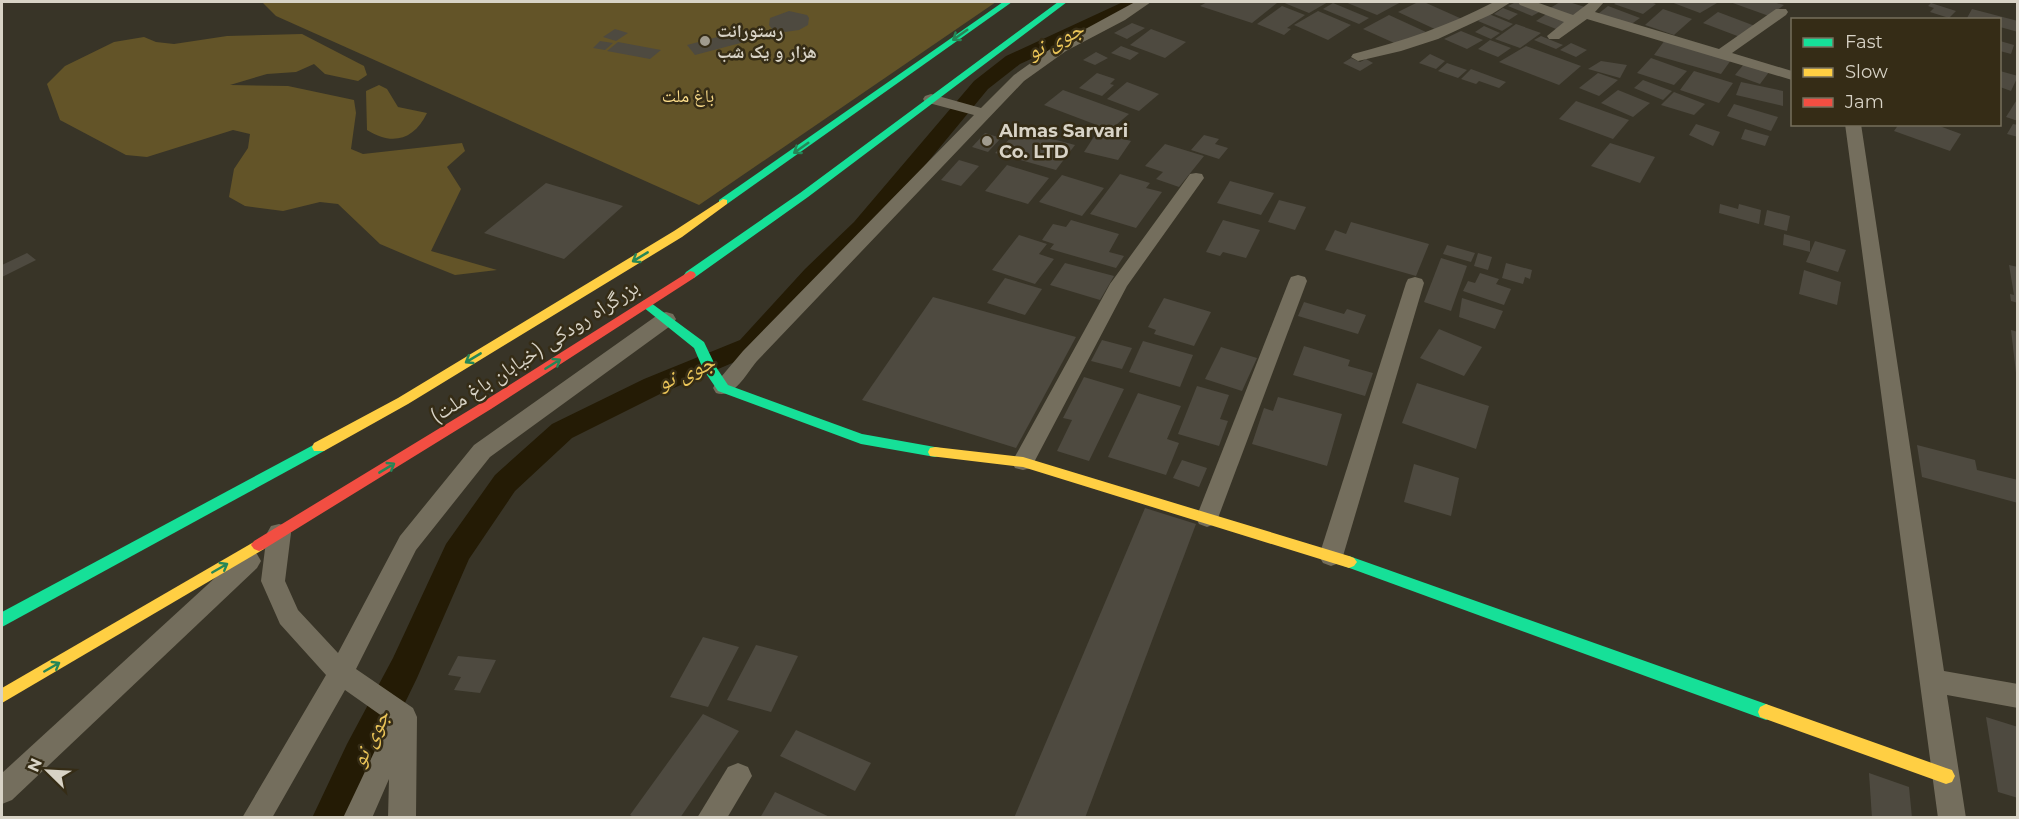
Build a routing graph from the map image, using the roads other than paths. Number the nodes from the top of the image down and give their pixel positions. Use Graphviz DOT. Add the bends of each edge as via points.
graph roads {
  1 [pos="1008,2"];
  2 [pos="1063,2"];
  3 [pos="1504,2"];
  4 [pos="1525,2"];
  5 [pos="1597,2"];
  6 [pos="1131,5"];
  7 [pos="1781,12"];
  8 [pos="1580,17"];
  9 [pos="1554,36"];
  10 [pos="1722,54"];
  11 [pos="1358,57"];
  12 [pos="1791,73"];
  13 [pos="931,99"];
  14 [pos="976,112"];
  15 [pos="1853,126"];
  16 [pos="1196,177"];
  17 [pos="1298,280"];
  18 [pos="1415,283"];
  19 [pos="647,304"];
  20 [pos="666,320"];
  21 [pos="723,388"];
  22 [pos="1023,462"];
  23 [pos="1207,518"];
  24 [pos="279,533"];
  25 [pos="1331,556"];
  26 [pos="2,620"];
  27 [pos="341,673"];
  28 [pos="1934,681"];
  29 [pos="2,696"];
  30 [pos="2018,696"];
  31 [pos="404,717"];
  32 [pos="738,776"];
  33 [pos="1946,776"];
  34 [pos="2,791"];
  35 [pos="256,818"];
  36 [pos="357,818"];
  37 [pos="402,818"];
  38 [pos="711,818"];
  39 [pos="1952,818"];
  1 -- 26 [label="main road, بزرگراه رودکی (خیابان باغ ملت), one-way" via="678,234 403,401"];
  2 -- 13 [label="main road, بزرگراه رودکی (خیابان باغ ملت)"];
  3 -- 11 [label="street" via="1412,45"];
  4 -- 8 [label="street"];
  5 -- 8 [label="street"];
  6 -- 14 [label="street" via="1061,48"];
  7 -- 10 [label="street"];
  8 -- 9 [label="street"];
  8 -- 10 [label="street"];
  10 -- 12 [label="street"];
  13 -- 14 [label="street"];
  13 -- 19 [label="main road, بزرگراه رودکی (خیابان باغ ملت)"];
  14 -- 21 [label="street"];
  15 -- 28 [label="street"];
  16 -- 22 [label="street" via="1119,284"];
  17 -- 23 [label="street"];
  18 -- 25 [label="street"];
  19 -- 20 [label="main road"];
  24 -- 19 [label="main road, بزرگراه رودکی (خیابان باغ ملت), one-way"];
  20 -- 21 [label="main road" via="699,345"];
  20 -- 27 [label="street" via="482,451 408,543"];
  21 -- 22 [label="main road" via="861,439"];
  22 -- 23 [label="main road"];
  23 -- 25 [label="main road"];
  24 -- 27 [label="street" via="273,581 289,617"];
  29 -- 24 [label="main road, بزرگراه رودکی (خیابان باغ ملت), one-way"];
  24 -- 34 [label="street"];
  25 -- 33 [label="main road"];
  27 -- 31 [label="street"];
  27 -- 35 [label="street"];
  28 -- 30 [label="street"];
  28 -- 33 [label="street"];
  31 -- 36 [label="street"];
  31 -- 37 [label="street"];
  32 -- 38 [label="street"];
  33 -- 39 [label="street"];
}
